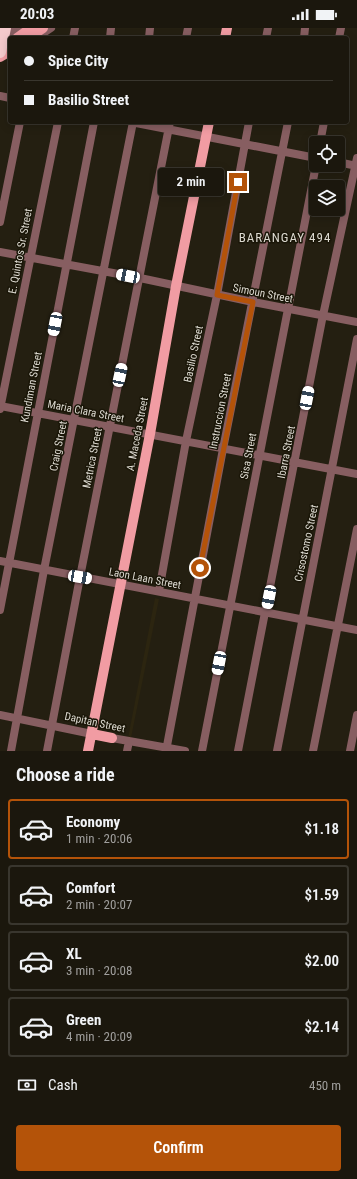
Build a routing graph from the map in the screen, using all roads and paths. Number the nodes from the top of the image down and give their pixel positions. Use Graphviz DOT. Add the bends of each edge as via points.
graph roads {
  1 [pos="5,28"];
  2 [pos="18,28"];
  3 [pos="31,28"];
  4 [pos="43,28"];
  5 [pos="51,28"];
  6 [pos="0,34"];
  7 [pos="20,36"];
  8 [pos="31,36"];
  9 [pos="39,36"];
  10 [pos="8,44"];
  11 [pos="0,50"];
  12 [pos="20,124"];
  13 [pos="58,124"];
  14 [pos="94,124"];
  15 [pos="132,124"];
  16 [pos="157,124"];
  17 [pos="209,124"];
  18 [pos="249,124"];
  19 [pos="288,124"];
  20 [pos="324,124"];
  21 [pos="169,125"];
  22 [pos="321,136"];
  23 [pos="206,137"];
  24 [pos="245,144"];
  25 [pos="282,151"];
  26 [pos="309,157"];
  27 [pos="345,162"];
  28 [pos="357,163"];
  29 [pos="315,172"];
  30 [pos="0,222"];
  31 [pos="0,252"];
  32 [pos="30,258"];
  33 [pos="66,265"];
  34 [pos="103,271"];
  35 [pos="140,278"];
  36 [pos="176,286"];
  37 [pos="217,295"];
  38 [pos="253,302"];
  39 [pos="288,309"];
  40 [pos="323,315"];
  41 [pos="357,322"];
  42 [pos="357,339"];
  43 [pos="0,407"];
  44 [pos="37,413"];
  45 [pos="74,420"];
  46 [pos="109,427"];
  47 [pos="150,434"];
  48 [pos="186,441"];
  49 [pos="223,448"];
  50 [pos="259,455"];
  51 [pos="295,462"];
  52 [pos="332,470"];
  53 [pos="357,474"];
  54 [pos="357,530"];
  55 [pos="0,561"];
  56 [pos="10,563"];
  57 [pos="44,570"];
  58 [pos="80,577"];
  59 [pos="120,584"];
  60 [pos="159,591"];
  61 [pos="195,598"];
  62 [pos="230,605"];
  63 [pos="0,610"];
  64 [pos="266,612"];
  65 [pos="302,619"];
  66 [pos="337,626"];
  67 [pos="357,630"];
  68 [pos="357,715"];
  69 [pos="0,716"];
  70 [pos="17,719"];
  71 [pos="52,725"];
  72 [pos="92,734"];
  73 [pos="112,738"];
  74 [pos="129,741"];
  75 [pos="166,749"];
  76 [pos="11,751"];
  77 [pos="47,751"];
  78 [pos="88,751"];
  79 [pos="127,751"];
  80 [pos="185,751"];
  81 [pos="202,751"];
  82 [pos="238,751"];
  83 [pos="277,751"];
  84 [pos="313,751"];
  85 [pos="350,751"];
  1 -- 11 [label="highway, bridge"];
  2 -- 6 [label="street" via="8,35"];
  3 -- 7 [label="main road"];
  4 -- 8 [label="main road"];
  5 -- 9 [label="street"];
  10 -- 11 [label="main road"];
  12 -- 30 [label="street"];
  13 -- 32 [label="street, E. Quintos Sr. Street"];
  14 -- 33 [label="street, Kundiman Street"];
  15 -- 34 [label="street, Craig Street"];
  16 -- 21 [label="street"];
  17 -- 23 [label="main road, A. Maceda Street"];
  18 -- 24 [label="street, Basilio Street"];
  19 -- 25 [label="street, Instruccion Street"];
  20 -- 22 [label="street"];
  21 -- 23 [label="street"];
  21 -- 35 [label="street, Metrica Street"];
  23 -- 24 [label="street"];
  23 -- 36 [label="main road, A. Maceda Street"];
  24 -- 25 [label="street"];
  24 -- 37 [label="street, Basilio Street"];
  25 -- 26 [label="street"];
  25 -- 38 [label="street, Instruccion Street"];
  27 -- 28 [label="street"];
  28 -- 40 [label="street, Ibarra Street"];
  29 -- 39 [label="street, Sisa Street"];
  31 -- 32 [label="street, Simoun Street"];
  32 -- 33 [label="street, Simoun Street"];
  32 -- 43 [label="street, E. Quintos Sr. Street"];
  33 -- 34 [label="street, Simoun Street"];
  33 -- 44 [label="street, Kundiman Street"];
  34 -- 35 [label="street, Simoun Street"];
  34 -- 45 [label="street, Craig Street"];
  35 -- 36 [label="street, Simoun Street"];
  35 -- 46 [label="street, Metrica Street"];
  36 -- 37 [label="street, Simoun Street"];
  36 -- 47 [label="main road, A. Maceda Street"];
  37 -- 38 [label="street, Simoun Street"];
  37 -- 48 [label="street, Basilio Street"];
  38 -- 39 [label="street, Simoun Street"];
  38 -- 49 [label="street, Instruccion Street"];
  39 -- 40 [label="street, Simoun Street"];
  39 -- 50 [label="street, Sisa Street"];
  40 -- 41 [label="street, Simoun Street"];
  40 -- 51 [label="street, Ibarra Street"];
  42 -- 52 [label="street, Crisostomo Street"];
  43 -- 44 [label="street, Maria Clara Street"];
  44 -- 45 [label="street, Maria Clara Street"];
  44 -- 56 [label="street, Kundiman Street"];
  45 -- 46 [label="street, Maria Clara Street"];
  45 -- 57 [label="street, Craig Street"];
  46 -- 47 [label="street, Maria Clara Street"];
  46 -- 58 [label="street, Metrica Street"];
  47 -- 48 [label="street, Maria Clara Street"];
  47 -- 59 [label="main road, A. Maceda Street"];
  48 -- 49 [label="street, Maria Clara Street"];
  48 -- 60 [label="street, Basilio Street"];
  49 -- 50 [label="street, Maria Clara Street"];
  49 -- 61 [label="street, Instruccion Street"];
  50 -- 51 [label="street, Maria Clara Street"];
  50 -- 62 [label="street, Sisa Street"];
  51 -- 52 [label="street, Maria Clara Street"];
  51 -- 64 [label="street, Ibarra Street"];
  52 -- 53 [label="street, Maria Clara Street"];
  52 -- 65 [label="street, Crisostomo Street"];
  54 -- 66 [label="street"];
  55 -- 56 [label="street, Laon Laan Street"];
  56 -- 57 [label="street, Laon Laan Street"];
  56 -- 63 [label="street, Kundiman Street"];
  57 -- 58 [label="street, Laon Laan Street"];
  57 -- 70 [label="street, Craig Street"];
  58 -- 59 [label="street, Laon Laan Street"];
  58 -- 71 [label="street, Metrica Street"];
  59 -- 60 [label="street, Laon Laan Street"];
  59 -- 72 [label="main road, A. Maceda Street"];
  60 -- 61 [label="street, Laon Laan Street"];
  61 -- 62 [label="street, Laon Laan Street"];
  61 -- 75 [label="street, Instruccion Street"];
  62 -- 64 [label="street, Laon Laan Street"];
  62 -- 81 [label="street, Sisa Street"];
  64 -- 65 [label="street, Laon Laan Street"];
  64 -- 82 [label="street, Ibarra Street"];
  65 -- 66 [label="street, Laon Laan Street"];
  65 -- 83 [label="street, Crisostomo Street"];
  66 -- 67 [label="street, Laon Laan Street"];
  66 -- 84 [label="street"];
  68 -- 85 [label="street"];
  69 -- 70 [label="street, Dapitan Street"];
  70 -- 71 [label="street, Dapitan Street"];
  70 -- 76 [label="street, Craig Street"];
  71 -- 72 [label="street, Dapitan Street"];
  71 -- 77 [label="street, Metrica Street"];
  72 -- 73 [label="main road, Dapitan Street"];
  72 -- 78 [label="main road, A. Maceda Street"];
  73 -- 74 [label="street, Dapitan Street"];
  74 -- 75 [label="street, Dapitan Street"];
  74 -- 79 [label="street"];
  75 -- 80 [label="street, Dapitan Street"];
}
